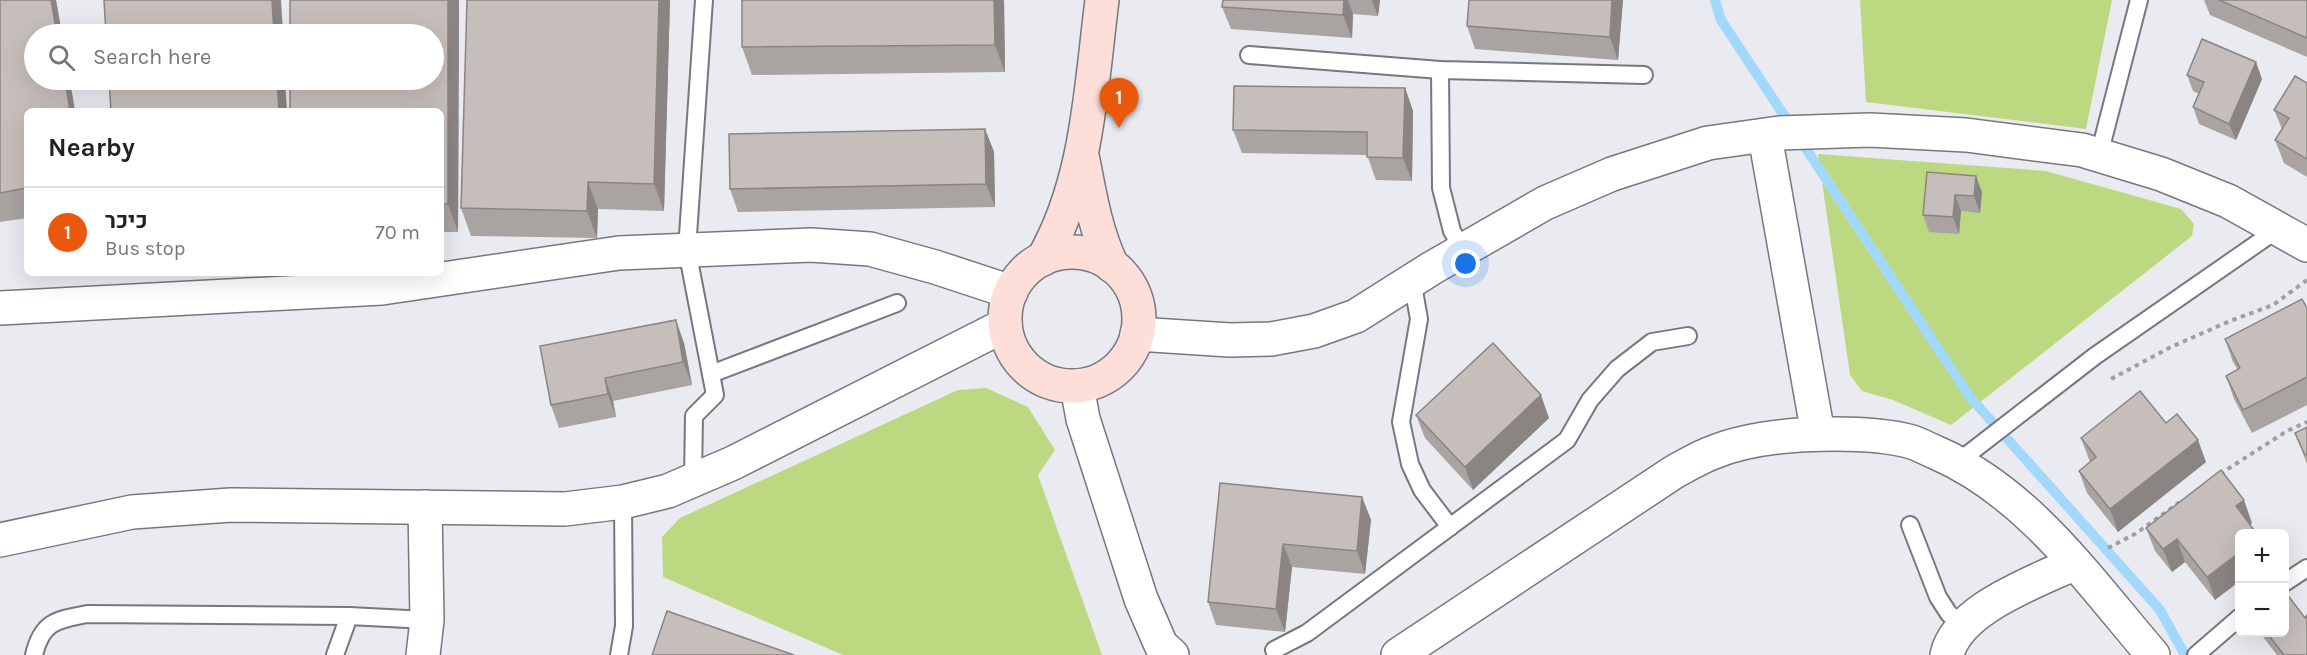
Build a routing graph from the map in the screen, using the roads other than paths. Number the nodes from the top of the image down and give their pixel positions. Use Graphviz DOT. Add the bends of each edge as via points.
graph roads {
  1 [pos="704,0"];
  2 [pos="1102,0"];
  3 [pos="2139,0"];
  4 [pos="1249,55"];
  5 [pos="1440,70"];
  6 [pos="1644,75"];
  7 [pos="1765,136"];
  8 [pos="1082,155"];
  9 [pos="2099,155"];
  10 [pos="2278,229"];
  11 [pos="2307,245"];
  12 [pos="687,250"];
  13 [pos="1463,250"];
  14 [pos="1043,259"];
  15 [pos="1112,266"];
  16 [pos="1412,280"];
  17 [pos="1011,292"];
  18 [pos="897,303"];
  19 [pos="0,308"];
  20 [pos="1005,326"];
  21 [pos="1137,334"];
  22 [pos="1688,336"];
  23 [pos="711,374"];
  24 [pos="1077,387"];
  25 [pos="1818,434"];
  26 [pos="1958,462"];
  27 [pos="693,480"];
  28 [pos="623,502"];
  29 [pos="425,507"];
  30 [pos="1910,525"];
  31 [pos="1450,527"];
  32 [pos="0,540"];
  33 [pos="2074,563"];
  34 [pos="2307,568"];
  35 [pos="2289,580"];
  36 [pos="349,616"];
  37 [pos="427,620"];
  38 [pos="2235,622"];
  39 [pos="1964,624"];
  40 [pos="1274,651"];
  41 [pos="34,655"];
  42 [pos="335,655"];
  43 [pos="423,655"];
  44 [pos="619,655"];
  45 [pos="1172,655"];
  46 [pos="1398,655"];
  47 [pos="1947,655"];
  48 [pos="2153,655"];
  49 [pos="2196,655"];
  1 -- 12 [label="lane"];
  2 -- 8 [label="street"];
  3 -- 9 [label="lane"];
  4 -- 5 [label="lane"];
  5 -- 6 [label="lane"];
  5 -- 13 [label="lane" via="1442,188 1452,231"];
  7 -- 9 [label="street" via="1870,130 1966,135"];
  7 -- 13 [label="street" via="1708,143 1612,174 1545,203"];
  7 -- 25 [label="street"];
  8 -- 14 [label="street" via="1055,237"];
  8 -- 15 [label="street" via="1094,218"];
  9 -- 10 [label="street" via="2228,201"];
  10 -- 11 [label="street"];
  10 -- 26 [label="lane" via="2095,356"];
  12 -- 17 [label="street" via="811,245 870,249"];
  12 -- 19 [label="street" via="619,254 382,288"];
  12 -- 23 [label="lane"];
  13 -- 16 [label="street"];
  14 -- 15 [label="street" via="1085,253"];
  14 -- 17 [label="street" via="1024,272"];
  15 -- 21 [label="street" via="1130,285 1137,301"];
  16 -- 21 [label="street" via="1356,316 1314,331 1240,340"];
  16 -- 31 [label="lane" via="1419,319 1401,422 1414,473"];
  17 -- 20 [label="street"];
  18 -- 23 [label="lane"];
  20 -- 24 [label="street" via="1020,363 1037,377 1056,385"];
  20 -- 27 [label="street"];
  21 -- 24 [label="street" via="1122,364 1094,383"];
  22 -- 31 [label="lane" via="1652,342 1617,369 1590,400 1566,440"];
  23 -- 27 [label="lane" via="716,395 694,416"];
  24 -- 45 [label="street" via="1083,419 1141,599 1161,645"];
  25 -- 26 [label="street" via="1868,435 1912,442"];
  25 -- 46 [label="street" via="1756,441 1715,451 1674,472"];
  26 -- 33 [label="street" via="2002,490 2043,527"];
  27 -- 28 [label="street"];
  28 -- 29 [label="street" via="565,508"];
  28 -- 44 [label="lane" via="624,626"];
  29 -- 32 [label="street" via="231,505 132,512"];
  29 -- 37 [label="street"];
  30 -- 39 [label="lane" via="1938,597 1949,614"];
  31 -- 40 [label="lane" via="1307,633"];
  33 -- 39 [label="street" via="1997,601"];
  33 -- 48 [label="street"];
  34 -- 35 [label="lane"];
  36 -- 37 [label="lane"];
  36 -- 41 [label="lane" via="87,614 56,620 41,635"];
  36 -- 42 [label="lane"];
  37 -- 43 [label="street"];
  38 -- 49 [label="lane"];
  39 -- 47 [label="street" via="1949,644"];
}
